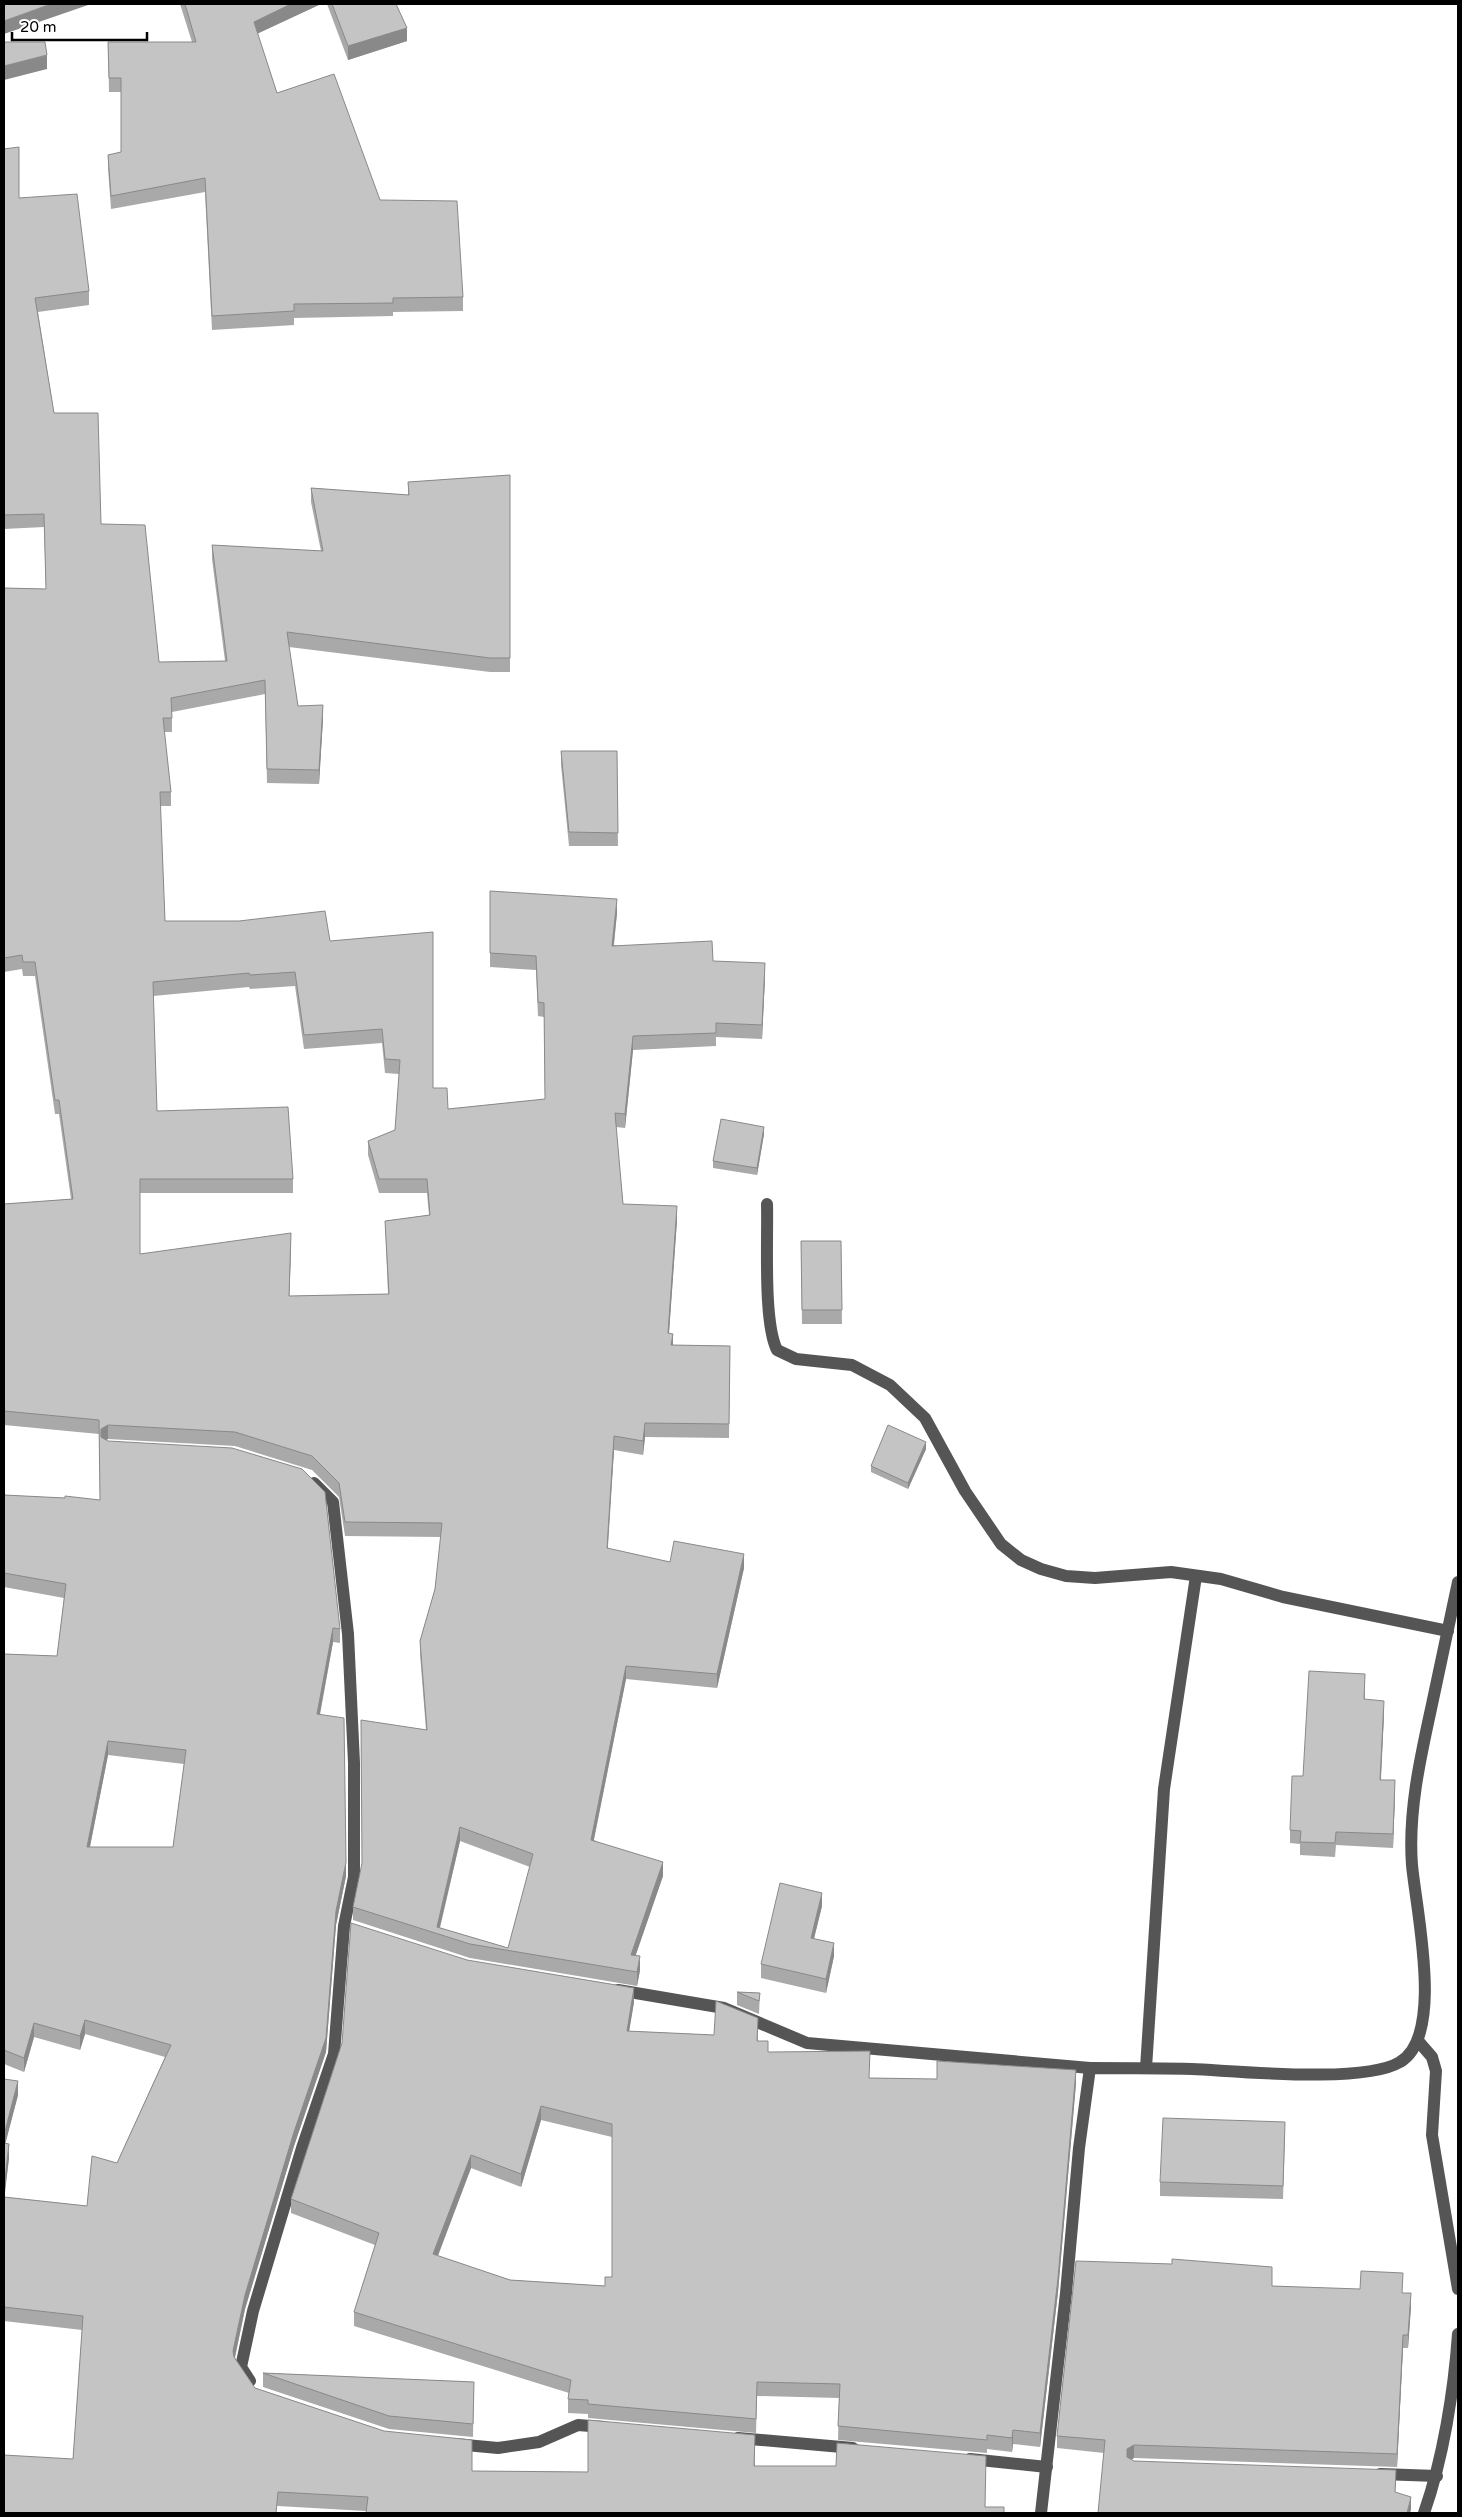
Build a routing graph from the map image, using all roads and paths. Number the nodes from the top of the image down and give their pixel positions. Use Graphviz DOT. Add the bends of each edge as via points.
graph roads {
  1 [pos="767,1204"];
  2 [pos="306,1476"];
  3 [pos="1196,1576"];
  4 [pos="1458,1582"];
  5 [pos="1448,1631"];
  6 [pos="600,1988"];
  7 [pos="1419,2042"];
  8 [pos="1090,2068"];
  9 [pos="1146,2068"];
  10 [pos="1458,2289"];
  11 [pos="1458,2334"];
  12 [pos="258,2394"];
  13 [pos="617,2428"];
  14 [pos="724,2437"];
  15 [pos="442,2443"];
  16 [pos="870,2450"];
  17 [pos="958,2458"];
  18 [pos="1047,2467"];
  19 [pos="1369,2474"];
  20 [pos="1437,2476"];
  21 [pos="1041,2513"];
  22 [pos="1424,2513"];
  1 -- 3 [label="street" via="771,1332 777,1350 796,1359 852,1365 890,1385 925,1418 965,1491 1001,1544 1021,1560 1066,1576 1095,1578 1171,1572"];
  2 -- 12 [label="street" via="333,1502 348,1634 354,1763 354,1877 334,2054 253,2311 241,2367"];
  3 -- 5 [label="street"];
  3 -- 9 [label="street" via="1164,1789"];
  4 -- 5 [label="street"];
  5 -- 7 [label="street" via="1419,1764 1413,1819 1412,1862 1423,1956 1425,2009"];
  6 -- 8 [label="street" via="724,2008 807,2043"];
  7 -- 9 [label="street" via="1400,2062 1368,2072 1318,2074"];
  7 -- 10 [label="street" via="1432,2057 1436,2071 1432,2135"];
  8 -- 9 [label="street"];
  8 -- 18 [label="street"];
  11 -- 20 [label="street"];
  13 -- 15 [label="street" via="578,2424 539,2442 498,2448"];
  14 -- 16 [label="street"];
  17 -- 18 [label="street"];
  18 -- 21 [label="street"];
  19 -- 20 [label="street"];
  20 -- 22 [label="street"];
}
